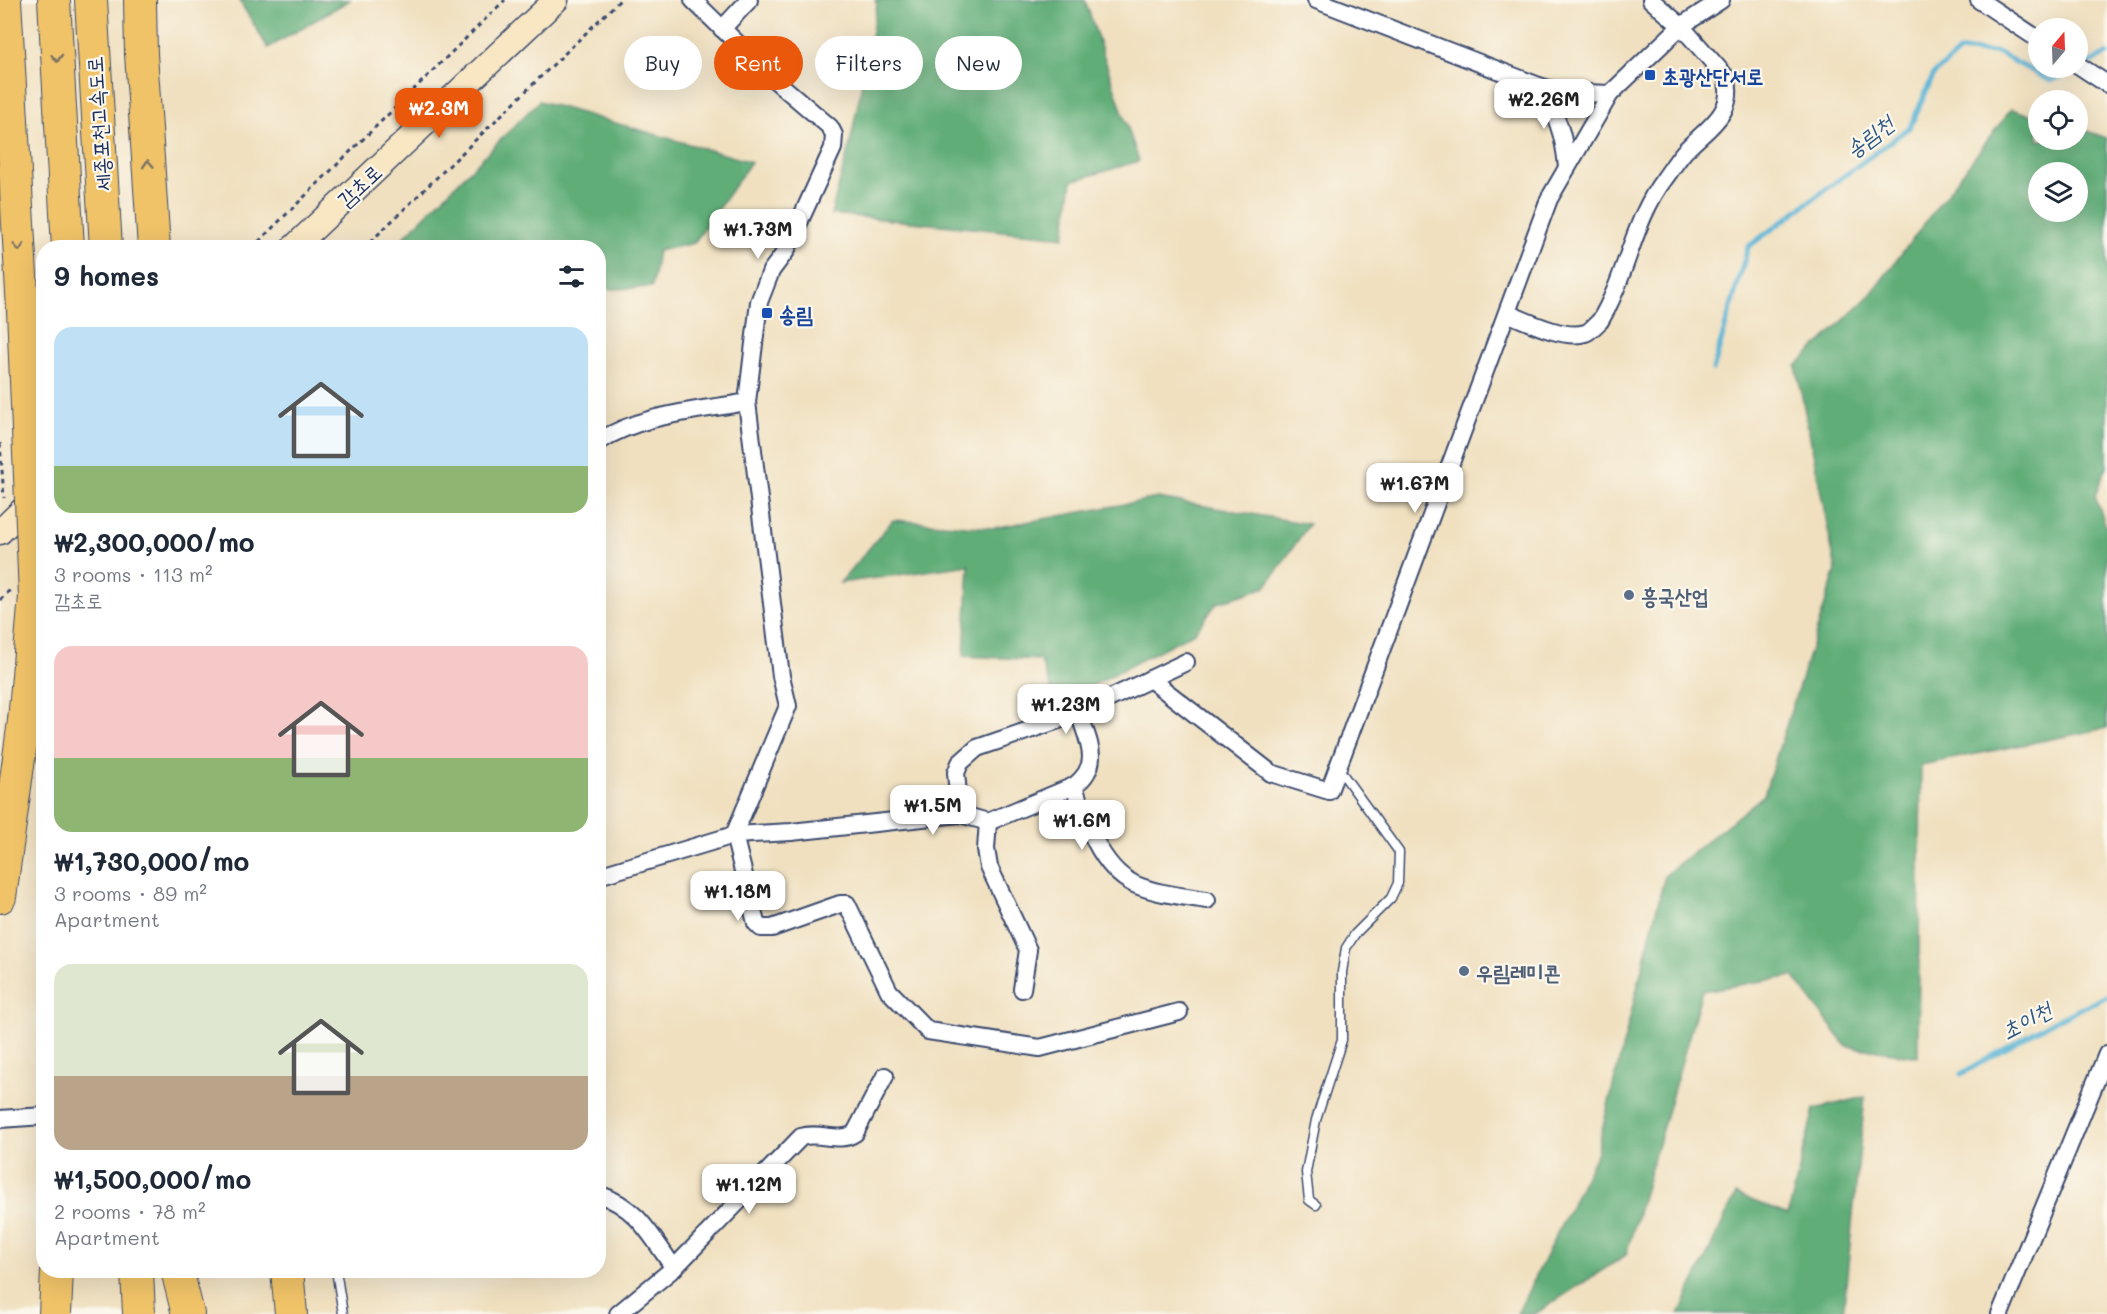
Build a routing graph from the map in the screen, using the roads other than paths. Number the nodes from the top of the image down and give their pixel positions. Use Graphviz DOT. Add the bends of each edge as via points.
graph roads {
  1 [pos="5,0"];
  2 [pos="54,0"];
  3 [pos="90,0"];
  4 [pos="140,0"];
  5 [pos="556,0"];
  6 [pos="693,0"];
  7 [pos="749,0"];
  8 [pos="1316,0"];
  9 [pos="1651,0"];
  10 [pos="1721,0"];
  11 [pos="1979,0"];
  12 [pos="1681,26"];
  13 [pos="722,29"];
  14 [pos="2028,32"];
  15 [pos="1539,86"];
  16 [pos="1610,94"];
  17 [pos="1567,168"];
  18 [pos="153,235"];
  19 [pos="68,240"];
  20 [pos="106,240"];
  21 [pos="301,240"];
  22 [pos="1507,313"];
  23 [pos="747,402"];
  24 [pos="606,437"];
  25 [pos="36,497"];
  26 [pos="3,529"];
  27 [pos="1186,662"];
  28 [pos="1150,679"];
  29 [pos="1079,712"];
  30 [pos="1339,770"];
  31 [pos="1074,786"];
  32 [pos="960,814"];
  33 [pos="988,822"];
  34 [pos="734,835"];
  35 [pos="606,874"];
  36 [pos="0,897"];
  37 [pos="1207,900"];
  38 [pos="1022,989"];
  39 [pos="1179,1012"];
  40 [pos="2105,1063"];
  41 [pos="885,1076"];
  42 [pos="36,1117"];
  43 [pos="0,1119"];
  44 [pos="606,1197"];
  45 [pos="1316,1205"];
  46 [pos="674,1268"];
  47 [pos="57,1278"];
  48 [pos="137,1278"];
  49 [pos="178,1278"];
  50 [pos="179,1278"];
  51 [pos="288,1278"];
  52 [pos="337,1278"];
  53 [pos="55,1312"];
  54 [pos="139,1314"];
  55 [pos="180,1314"];
  56 [pos="188,1314"];
  57 [pos="292,1314"];
  58 [pos="343,1314"];
  59 [pos="618,1314"];
  60 [pos="2000,1314"];
  1 -- 36 [label="highway, one-way, bridge" via="35,596 24,721"];
  2 -- 19 [label="highway, 세종포천고속도로, one-way"];
  3 -- 20 [label="highway, 세종포천고속도로"];
  18 -- 4 [label="highway, one-way"];
  5 -- 21 [label="main road, 감초로"];
  6 -- 13 [label="street"];
  7 -- 13 [label="street"];
  8 -- 15 [label="street"];
  9 -- 12 [label="street"];
  10 -- 12 [label="street"];
  11 -- 14 [label="street"];
  12 -- 16 [label="street"];
  12 -- 22 [label="street" via="1726,77 1727,104 1718,121 1684,152 1658,188 1600,321 1586,333 1570,334"];
  13 -- 23 [label="street" via="830,127 834,135 833,148 759,302"];
  15 -- 16 [label="street" via="1560,92"];
  15 -- 17 [label="street" via="1565,137"];
  16 -- 17 [label="street"];
  17 -- 22 [label="street" via="1549,199"];
  22 -- 30 [label="street"];
  23 -- 24 [label="street" via="644,421"];
  23 -- 34 [label="street" via="788,706"];
  25 -- 26 [label="main road"];
  27 -- 28 [label="street"];
  28 -- 29 [label="street"];
  28 -- 30 [label="street" via="1270,773 1329,791"];
  29 -- 31 [label="street" via="1092,748 1084,778"];
  29 -- 32 [label="street" via="977,748 968,755 957,773"];
  30 -- 45 [label="lane" via="1399,852 1400,867 1391,898 1354,934 1344,956 1342,1040 1316,1120 1306,1172 1309,1200"];
  31 -- 33 [label="street"];
  31 -- 37 [label="street" via="1094,837 1114,869 1133,884"];
  32 -- 33 [label="street"];
  32 -- 34 [label="street"];
  33 -- 38 [label="street" via="989,867 1028,950"];
  34 -- 35 [label="street"];
  34 -- 39 [label="street" via="756,924 772,928 847,904 889,991 928,1031 1040,1048"];
  40 -- 60 [label="street"];
  41 -- 46 [label="street" via="855,1134 842,1139 820,1134 801,1137"];
  42 -- 43 [label="street"];
  44 -- 46 [label="street" via="631,1211"];
  46 -- 59 [label="street"];
  47 -- 53 [label="highway"];
  48 -- 54 [label="highway"];
  49 -- 55 [label="highway"];
  50 -- 56 [label="highway"];
  51 -- 57 [label="highway"];
  52 -- 58 [label="lane"];
}
